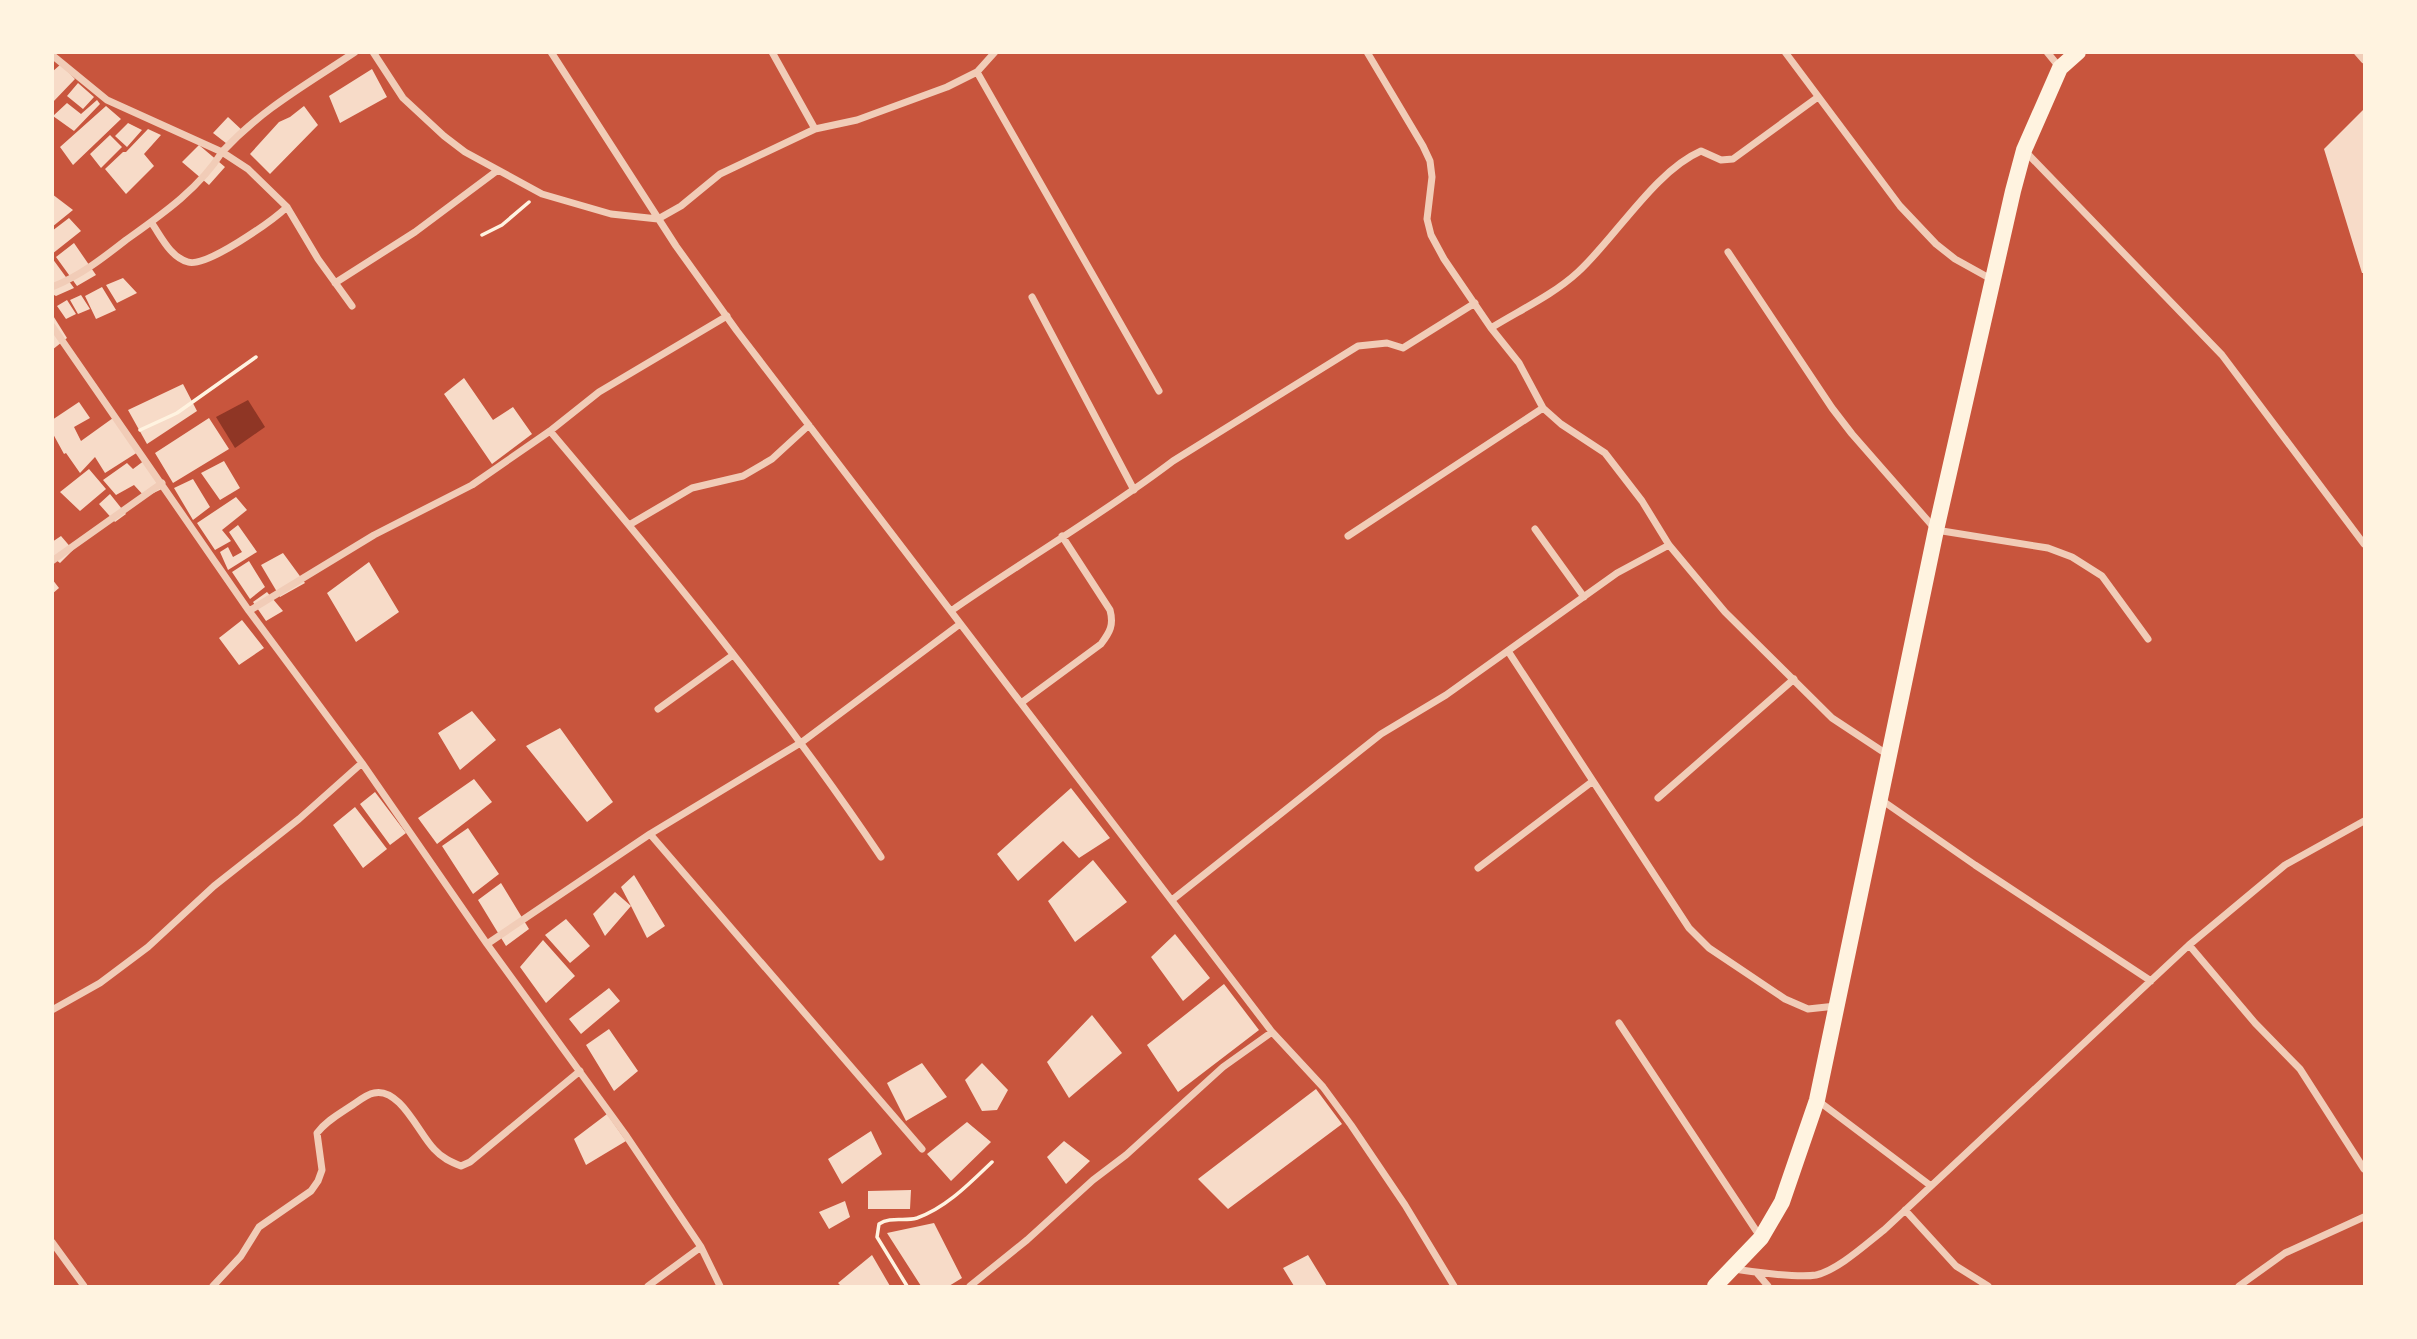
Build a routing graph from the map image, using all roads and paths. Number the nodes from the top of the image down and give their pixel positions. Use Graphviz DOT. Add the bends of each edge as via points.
graph roads {
  1 [pos="355,52"];
  2 [pos="373,52"];
  3 [pos="551,52"];
  4 [pos="772,52"];
  5 [pos="995,52"];
  6 [pos="1367,52"];
  7 [pos="1785,52"];
  8 [pos="2047,52"];
  9 [pos="2078,52"];
  10 [pos="2357,52"];
  11 [pos="52,55"];
  12 [pos="2364,60"];
  13 [pos="2060,68"];
  14 [pos="976,72"];
  15 [pos="1818,97"];
  16 [pos="815,129"];
  17 [pos="2024,150"];
  18 [pos="222,152"];
  19 [pos="498,170"];
  20 [pos="542,194"];
  21 [pos="287,207"];
  22 [pos="658,219"];
  23 [pos="151,222"];
  24 [pos="482,235"];
  25 [pos="1728,252"];
  26 [pos="1992,280"];
  27 [pos="335,283"];
  28 [pos="52,287"];
  29 [pos="1032,297"];
  30 [pos="1475,303"];
  31 [pos="352,306"];
  32 [pos="727,316"];
  33 [pos="52,326"];
  34 [pos="1491,328"];
  35 [pos="256,356"];
  36 [pos="1159,391"];
  37 [pos="1543,408"];
  38 [pos="809,425"];
  39 [pos="550,432"];
  40 [pos="129,435"];
  41 [pos="162,483"];
  42 [pos="1134,490"];
  43 [pos="629,525"];
  44 [pos="1535,528"];
  45 [pos="1936,530"];
  46 [pos="1062,536"];
  47 [pos="1348,536"];
  48 [pos="2364,544"];
  49 [pos="1669,545"];
  50 [pos="52,561"];
  51 [pos="1584,597"];
  52 [pos="249,611"];
  53 [pos="951,611"];
  54 [pos="960,624"];
  55 [pos="2148,639"];
  56 [pos="1508,651"];
  57 [pos="733,655"];
  58 [pos="1794,679"];
  59 [pos="1021,703"];
  60 [pos="658,709"];
  61 [pos="802,742"];
  62 [pos="1889,755"];
  63 [pos="362,763"];
  64 [pos="1593,781"];
  65 [pos="1658,798"];
  66 [pos="1880,798"];
  67 [pos="2364,821"];
  68 [pos="650,834"];
  69 [pos="881,857"];
  70 [pos="1478,868"];
  71 [pos="1172,900"];
  72 [pos="487,944"];
  73 [pos="2189,945"];
  74 [pos="2151,981"];
  75 [pos="1836,1006"];
  76 [pos="52,1010"];
  77 [pos="1619,1023"];
  78 [pos="1272,1032"];
  79 [pos="580,1071"];
  80 [pos="1817,1100"];
  81 [pos="922,1149"];
  82 [pos="992,1162"];
  83 [pos="2364,1170"];
  84 [pos="1931,1186"];
  85 [pos="1906,1210"];
  86 [pos="2364,1217"];
  87 [pos="1761,1238"];
  88 [pos="52,1241"];
  89 [pos="701,1247"];
  90 [pos="1733,1269"];
  91 [pos="1758,1273"];
  92 [pos="84,1286"];
  93 [pos="213,1286"];
  94 [pos="648,1286"];
  95 [pos="720,1286"];
  96 [pos="907,1286"];
  97 [pos="970,1286"];
  98 [pos="1454,1286"];
  99 [pos="1715,1286"];
  100 [pos="1768,1286"];
  101 [pos="1989,1286"];
  102 [pos="2239,1286"];
  1 -- 18 [label="street" via="267,109"];
  2 -- 19 [label="street" via="403,98 424,118 465,152"];
  3 -- 22 [label="street"];
  4 -- 16 [label="street"];
  5 -- 14 [label="street"];
  6 -- 30 [label="street" via="1430,161 1427,219 1432,235"];
  7 -- 15 [label="street"];
  8 -- 13 [label="street"];
  9 -- 13 [label="main road"];
  10 -- 12 [label="street"];
  11 -- 18 [label="street" via="107,100"];
  13 -- 17 [label="main road"];
  14 -- 16 [label="street" via="886,110"];
  14 -- 36 [label="street"];
  15 -- 26 [label="street" via="1918,225 1955,259"];
  15 -- 34 [label="street" via="1733,159 1721,160 1701,151 1674,166 1579,271"];
  16 -- 22 [label="street" via="720,174"];
  17 -- 26 [label="main road"];
  17 -- 48 [label="street" via="2222,355"];
  18 -- 21 [label="street" via="248,169"];
  18 -- 23 [label="street" via="203,176"];
  19 -- 20 [label="street"];
  19 -- 27 [label="street" via="415,232"];
  20 -- 22 [label="street" via="611,214"];
  20 -- 24 [label="path"];
  21 -- 23 [label="street" via="206,261 191,264 170,250"];
  21 -- 27 [label="street"];
  22 -- 32 [label="street"];
  23 -- 28 [label="street" via="78,275"];
  25 -- 45 [label="street" via="1832,408"];
  26 -- 45 [label="main road"];
  27 -- 31 [label="street"];
  29 -- 42 [label="street"];
  30 -- 34 [label="street"];
  30 -- 42 [label="street" via="1403,348 1387,343 1358,346"];
  32 -- 38 [label="street"];
  32 -- 39 [label="street" via="599,392"];
  33 -- 40 [label="street"];
  34 -- 37 [label="street" via="1519,363"];
  35 -- 40 [label="path" via="177,413"];
  37 -- 47 [label="street"];
  37 -- 49 [label="street" via="1605,453"];
  38 -- 43 [label="street" via="772,459 743,476 692,488"];
  38 -- 53 [label="street"];
  39 -- 43 [label="street"];
  39 -- 52 [label="street" via="472,485 374,536"];
  40 -- 41 [label="street"];
  41 -- 50 [label="street"];
  41 -- 52 [label="street"];
  42 -- 46 [label="street"];
  43 -- 57 [label="street"];
  44 -- 51 [label="street"];
  45 -- 55 [label="street" via="2048,548 2072,557 2102,576"];
  45 -- 62 [label="main road"];
  46 -- 53 [label="street"];
  46 -- 59 [label="street" via="1110,610 1113,622 1101,644"];
  49 -- 51 [label="street"];
  49 -- 58 [label="street" via="1725,612"];
  51 -- 56 [label="street"];
  52 -- 63 [label="street"];
  53 -- 54 [label="street"];
  54 -- 59 [label="street"];
  54 -- 61 [label="street"];
  56 -- 64 [label="street"];
  56 -- 71 [label="street" via="1381,734"];
  57 -- 60 [label="street"];
  57 -- 61 [label="street"];
  58 -- 62 [label="street" via="1832,718"];
  58 -- 65 [label="street"];
  59 -- 71 [label="street"];
  61 -- 68 [label="street"];
  61 -- 69 [label="street"];
  62 -- 66 [label="main road"];
  63 -- 72 [label="street"];
  63 -- 76 [label="street" via="148,947 100,983"];
  64 -- 70 [label="street"];
  64 -- 75 [label="street" via="1689,928 1709,948 1785,999 1808,1009"];
  66 -- 74 [label="street"];
  66 -- 75 [label="main road"];
  67 -- 73 [label="street" via="2286,865"];
  68 -- 72 [label="street"];
  68 -- 81 [label="street"];
  71 -- 78 [label="street"];
  72 -- 79 [label="street"];
  73 -- 74 [label="street"];
  73 -- 83 [label="street" via="2301,1069"];
  74 -- 84 [label="street"];
  75 -- 80 [label="main road"];
  77 -- 87 [label="street"];
  78 -- 97 [label="street" via="1223,1067"];
  78 -- 98 [label="street" via="1351,1125"];
  79 -- 89 [label="street"];
  79 -- 93 [label="street" via="461,1166 432,1148 395,1098 374,1093 355,1104 317,1133 322,1170 311,1191 259,1227 241,1256"];
  80 -- 84 [label="street"];
  80 -- 87 [label="main road" via="1782,1202"];
  82 -- 96 [label="path" via="960,1192 926,1214 879,1224 877,1237"];
  84 -- 85 [label="street"];
  85 -- 91 [label="street" via="1843,1262 1816,1275"];
  85 -- 101 [label="street" via="1956,1266"];
  86 -- 102 [label="street" via="2285,1253"];
  87 -- 90 [label="main road"];
  88 -- 92 [label="street"];
  89 -- 94 [label="street"];
  89 -- 95 [label="street"];
  90 -- 91 [label="street"];
  90 -- 99 [label="main road"];
  91 -- 100 [label="street"];
}
